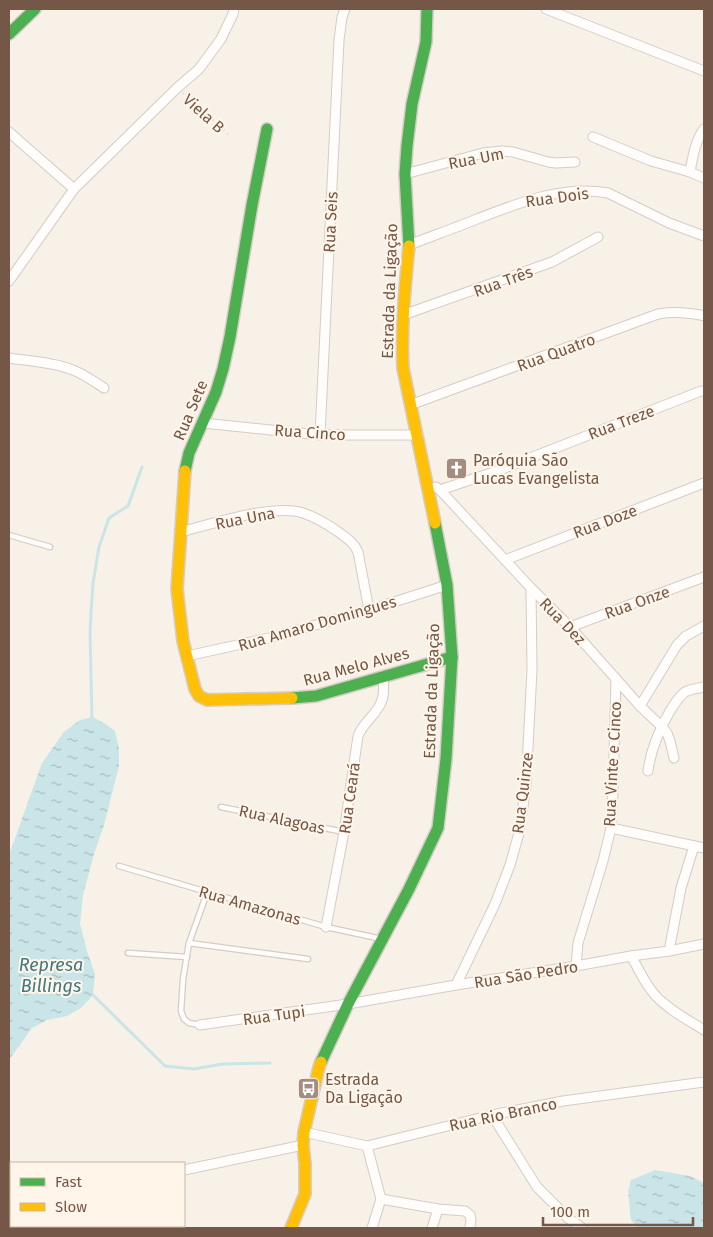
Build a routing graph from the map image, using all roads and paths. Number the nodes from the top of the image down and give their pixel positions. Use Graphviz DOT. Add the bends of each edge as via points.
graph roads {
  1 [pos="35,9"];
  2 [pos="234,9"];
  3 [pos="345,9"];
  4 [pos="427,9"];
  5 [pos="546,9"];
  6 [pos="9,34"];
  7 [pos="704,71"];
  8 [pos="177,88"];
  9 [pos="704,128"];
  10 [pos="267,130"];
  11 [pos="9,132"];
  12 [pos="231,137"];
  13 [pos="593,137"];
  14 [pos="575,162"];
  15 [pos="690,172"];
  16 [pos="405,174"];
  17 [pos="704,178"];
  18 [pos="74,189"];
  19 [pos="704,236"];
  20 [pos="598,237"];
  21 [pos="409,245"];
  22 [pos="9,281"];
  23 [pos="703,314"];
  24 [pos="403,315"];
  25 [pos="9,358"];
  26 [pos="104,388"];
  27 [pos="704,391"];
  28 [pos="410,405"];
  29 [pos="203,423"];
  30 [pos="320,435"];
  31 [pos="418,435"];
  32 [pos="427,481"];
  33 [pos="704,484"];
  34 [pos="440,490"];
  35 [pos="180,532"];
  36 [pos="9,535"];
  37 [pos="50,547"];
  38 [pos="505,560"];
  39 [pos="704,577"];
  40 [pos="446,584"];
  41 [pos="531,588"];
  42 [pos="369,610"];
  43 [pos="704,626"];
  44 [pos="570,627"];
  45 [pos="187,656"];
  46 [pos="452,657"];
  47 [pos="383,676"];
  48 [pos="616,678"];
  49 [pos="704,687"];
  50 [pos="207,700"];
  51 [pos="640,706"];
  52 [pos="661,726"];
  53 [pos="674,758"];
  54 [pos="648,771"];
  55 [pos="221,806"];
  56 [pos="611,828"];
  57 [pos="344,832"];
  58 [pos="694,846"];
  59 [pos="704,848"];
  60 [pos="118,866"];
  61 [pos="206,892"];
  62 [pos="326,927"];
  63 [pos="383,939"];
  64 [pos="189,944"];
  65 [pos="704,944"];
  66 [pos="669,951"];
  67 [pos="128,952"];
  68 [pos="631,956"];
  69 [pos="186,957"];
  70 [pos="308,959"];
  71 [pos="576,966"];
  72 [pos="456,985"];
  73 [pos="348,1004"];
  74 [pos="200,1025"];
  75 [pos="704,1030"];
  76 [pos="704,1082"];
  77 [pos="492,1115"];
  78 [pos="304,1132"];
  79 [pos="302,1145"];
  80 [pos="366,1146"];
  81 [pos="185,1170"];
  82 [pos="381,1199"];
  83 [pos="438,1209"];
  84 [pos="291,1228"];
  85 [pos="372,1228"];
  86 [pos="432,1228"];
  87 [pos="470,1228"];
  88 [pos="582,1228"];
  1 -- 6 [label="street"];
  2 -- 8 [label="street" via="210,56"];
  3 -- 30 [label="street, Rua Seis" via="339,40"];
  4 -- 16 [label="street, Estrada da Ligação" via="426,42 411,112"];
  5 -- 7 [label="street"];
  8 -- 12 [label="path, Viela B"];
  8 -- 18 [label="street"];
  9 -- 15 [label="street" via="695,146"];
  10 -- 29 [label="street, Rua Sete" via="230,337 216,392"];
  11 -- 18 [label="street"];
  13 -- 15 [label="street" via="651,161"];
  14 -- 16 [label="street, Rua Um" via="548,162 502,151"];
  15 -- 17 [label="street"];
  16 -- 21 [label="street, Estrada da Ligação"];
  18 -- 22 [label="street"];
  19 -- 21 [label="street, Rua Dois" via="608,193 578,192 516,204"];
  20 -- 24 [label="street, Rua Três" via="552,262"];
  21 -- 24 [label="street, Estrada da Ligação"];
  23 -- 28 [label="street, Rua Quatro" via="658,314"];
  24 -- 28 [label="street, Estrada da Ligação" via="403,368"];
  25 -- 26 [label="street" via="55,364"];
  27 -- 34 [label="street, Rua Treze"];
  28 -- 31 [label="street, Estrada da Ligação"];
  29 -- 30 [label="street, Rua Cinco"];
  29 -- 35 [label="street, Rua Sete" via="189,453 185,471"];
  30 -- 31 [label="street, Rua Cinco"];
  31 -- 32 [label="street, Estrada da Ligação"];
  32 -- 34 [label="street"];
  32 -- 40 [label="street, Estrada da Ligação"];
  33 -- 38 [label="street, Rua Doze"];
  34 -- 38 [label="street, Rua Dez"];
  35 -- 42 [label="street, Rua Una" via="260,513 289,510 303,513 330,526 356,547"];
  35 -- 45 [label="street, Rua Sete" via="177,589"];
  36 -- 37 [label="lane"];
  38 -- 41 [label="street, Rua Dez"];
  39 -- 44 [label="street, Rua Onze"];
  40 -- 42 [label="street, Rua Amaro Domingues"];
  40 -- 46 [label="street, Estrada da Ligação"];
  41 -- 44 [label="street, Rua Dez"];
  41 -- 72 [label="street, Rua Quinze" via="532,670 526,786 519,833 495,904"];
  42 -- 45 [label="street, Rua Amaro Domingues" via="269,638"];
  43 -- 51 [label="street" via="677,645"];
  44 -- 48 [label="street, Rua Dez"];
  45 -- 50 [label="street, Rua Sete" via="195,689"];
  46 -- 47 [label="street, Rua Melo Alves"];
  46 -- 63 [label="street, Estrada da Ligação" via="438,828"];
  47 -- 50 [label="street, Rua Melo Alves" via="316,696"];
  47 -- 57 [label="street, Rua Ceará" via="382,701 358,736"];
  48 -- 51 [label="street, Rua Dez"];
  48 -- 56 [label="street, Rua Vinte e Cinco"];
  49 -- 52 [label="street" via="692,689 678,698"];
  51 -- 52 [label="street, Rua Dez"];
  52 -- 53 [label="street, Rua Dez" via="670,740"];
  52 -- 54 [label="street" via="651,751"];
  55 -- 57 [label="lane, Rua Alagoas"];
  56 -- 58 [label="street"];
  56 -- 71 [label="street, Rua Vinte e Cinco" via="578,943"];
  57 -- 62 [label="street, Rua Ceará"];
  58 -- 59 [label="street"];
  58 -- 66 [label="street" via="681,888"];
  60 -- 61 [label="lane, Rua Amazonas"];
  61 -- 62 [label="lane, Rua Amazonas"];
  61 -- 64 [label="lane"];
  62 -- 63 [label="lane, Rua Amazonas"];
  63 -- 73 [label="street, Estrada da Ligação"];
  64 -- 69 [label="lane"];
  64 -- 70 [label="lane"];
  65 -- 66 [label="street, Rua São Pedro"];
  66 -- 68 [label="street, Rua São Pedro"];
  67 -- 69 [label="lane"];
  68 -- 71 [label="street, Rua São Pedro"];
  68 -- 75 [label="street" via="656,996"];
  69 -- 74 [label="lane" via="182,1017 189,1023"];
  71 -- 72 [label="street, Rua São Pedro"];
  72 -- 73 [label="street, Rua São Pedro"];
  73 -- 74 [label="street, Rua Tupi"];
  73 -- 78 [label="street, Estrada da Ligação" via="320,1067"];
  76 -- 77 [label="street, Rua Rio Branco"];
  77 -- 80 [label="street, Rua Rio Branco"];
  77 -- 88 [label="street" via="537,1187"];
  78 -- 79 [label="street, Estrada da Ligação"];
  78 -- 80 [label="street, Rua Rio Branco"];
  79 -- 81 [label="street"];
  79 -- 84 [label="street, Estrada da Ligação" via="305,1194"];
  80 -- 82 [label="street"];
  82 -- 83 [label="street"];
  82 -- 85 [label="street"];
  83 -- 86 [label="street"];
  83 -- 87 [label="street" via="465,1212 471,1219"];
}
